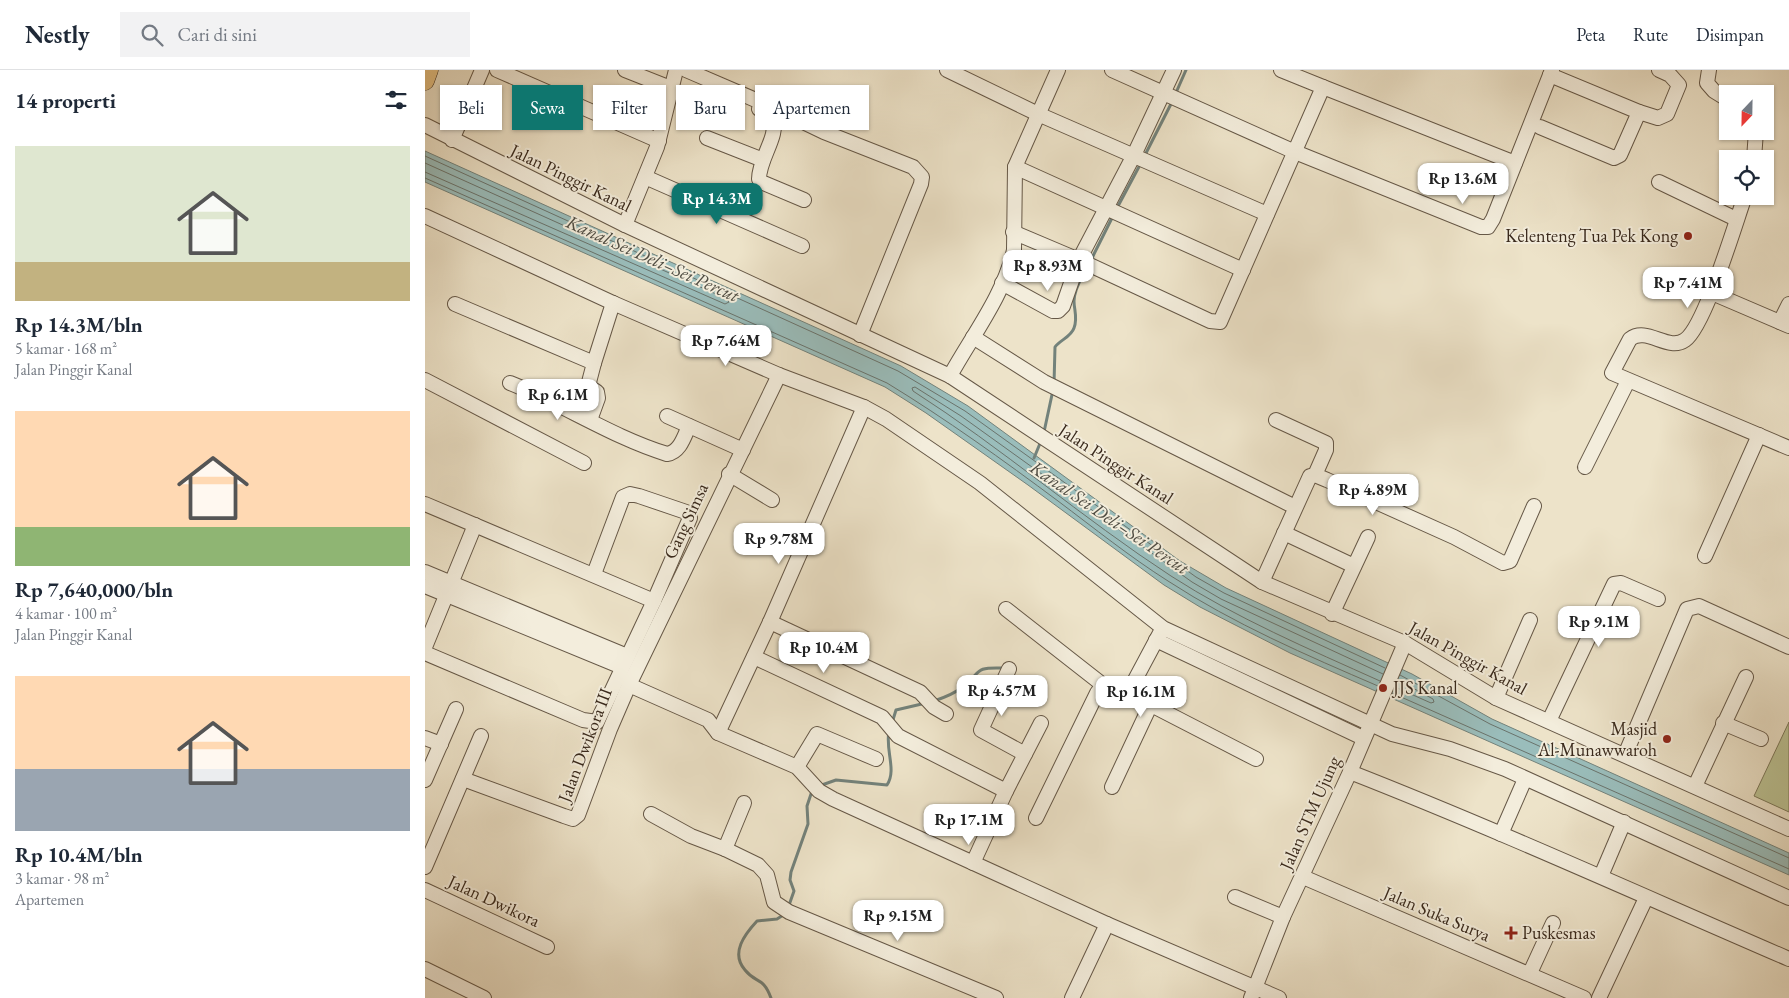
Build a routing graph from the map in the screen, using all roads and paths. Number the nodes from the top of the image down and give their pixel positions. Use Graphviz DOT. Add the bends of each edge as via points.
graph roads {
  1 [pos="429,70"];
  2 [pos="482,70"];
  3 [pos="497,70"];
  4 [pos="625,70"];
  5 [pos="947,70"];
  6 [pos="1058,70"];
  7 [pos="1112,70"];
  8 [pos="1174,70"];
  9 [pos="1281,70"];
  10 [pos="1659,70"];
  11 [pos="1709,70"];
  12 [pos="1551,72"];
  13 [pos="678,76"];
  14 [pos="425,82"];
  15 [pos="1323,87"];
  16 [pos="1166,93"];
  17 [pos="1719,94"];
  18 [pos="1639,112"];
  19 [pos="1038,114"];
  20 [pos="425,125"];
  21 [pos="1540,127"];
  22 [pos="707,138"];
  23 [pos="452,140"];
  24 [pos="659,141"];
  25 [pos="1295,152"];
  26 [pos="1140,158"];
  27 [pos="763,160"];
  28 [pos="1515,162"];
  29 [pos="1015,167"];
  30 [pos="645,177"];
  31 [pos="1659,182"];
  32 [pos="804,200"];
  33 [pos="1742,205"];
  34 [pos="1112,212"];
  35 [pos="1267,214"];
  36 [pos="425,216"];
  37 [pos="1737,219"];
  38 [pos="625,225"];
  39 [pos="1013,232"];
  40 [pos="802,246"];
  41 [pos="1081,261"];
  42 [pos="1243,270"];
  43 [pos="1002,283"];
  44 [pos="1712,293"];
  45 [pos="455,304"];
  46 [pos="613,304"];
  47 [pos="1789,304"];
  48 [pos="1784,324"];
  49 [pos="859,335"];
  50 [pos="973,337"];
  51 [pos="594,363"];
  52 [pos="779,375"];
  53 [pos="950,376"];
  54 [pos="1628,381"];
  55 [pos="510,383"];
  56 [pos="426,384"];
  57 [pos="864,408"];
  58 [pos="667,416"];
  59 [pos="589,420"];
  60 [pos="1276,420"];
  61 [pos="689,426"];
  62 [pos="1759,435"];
  63 [pos="1789,448"];
  64 [pos="743,450"];
  65 [pos="585,463"];
  66 [pos="1585,467"];
  67 [pos="729,474"];
  68 [pos="1315,475"];
  69 [pos="772,500"];
  70 [pos="425,504"];
  71 [pos="1289,504"];
  72 [pos="1534,506"];
  73 [pos="475,525"];
  74 [pos="1284,533"];
  75 [pos="1368,537"];
  76 [pos="1705,556"];
  77 [pos="1354,566"];
  78 [pos="425,572"];
  79 [pos="594,574"];
  80 [pos="1263,582"];
  81 [pos="425,586"];
  82 [pos="450,589"];
  83 [pos="1658,599"];
  84 [pos="654,602"];
  85 [pos="1006,609"];
  86 [pos="1333,614"];
  87 [pos="1530,620"];
  88 [pos="770,622"];
  89 [pos="1159,634"];
  90 [pos="425,647"];
  91 [pos="1403,647"];
  92 [pos="1789,647"];
  93 [pos="425,654"];
  94 [pos="754,657"];
  95 [pos="625,661"];
  96 [pos="1009,669"];
  97 [pos="1745,677"];
  98 [pos="629,685"];
  99 [pos="1103,685"];
  100 [pos="1128,693"];
  101 [pos="1496,698"];
  102 [pos="1150,706"];
  103 [pos="456,710"];
  104 [pos="946,714"];
  105 [pos="1370,722"];
  106 [pos="1549,722"];
  107 [pos="1041,723"];
  108 [pos="1723,723"];
  109 [pos="718,733"];
  110 [pos="481,736"];
  111 [pos="425,738"];
  112 [pos="1363,738"];
  113 [pos="1761,739"];
  114 [pos="441,744"];
  115 [pos="1025,754"];
  116 [pos="1625,754"];
  117 [pos="876,759"];
  118 [pos="1256,759"];
  119 [pos="800,771"];
  120 [pos="1349,772"];
  121 [pos="1525,778"];
  122 [pos="463,779"];
  123 [pos="425,780"];
  124 [pos="1695,786"];
  125 [pos="1112,787"];
  126 [pos="1006,791"];
  127 [pos="744,803"];
  128 [pos="651,814"];
  129 [pos="1036,818"];
  130 [pos="1624,822"];
  131 [pos="1789,828"];
  132 [pos="1501,834"];
  133 [pos="725,849"];
  134 [pos="973,864"];
  135 [pos="425,867"];
  136 [pos="1601,876"];
  137 [pos="1303,877"];
  138 [pos="425,890"];
  139 [pos="1235,897"];
  140 [pos="1647,898"];
  141 [pos="1789,898"];
  142 [pos="1283,917"];
  143 [pos="1553,923"];
  144 [pos="1107,924"];
  145 [pos="547,946"];
  146 [pos="1789,960"];
  147 [pos="425,969"];
  148 [pos="1530,974"];
  149 [pos="1253,993"];
  150 [pos="484,998"];
  151 [pos="996,998"];
  152 [pos="1072,998"];
  153 [pos="1279,998"];
  154 [pos="1584,998"];
  155 [pos="1599,998"];
  1 -- 14 [label="main road"];
  2 -- 23 [label="street"];
  3 -- 24 [label="street"];
  4 -- 13 [label="street"];
  5 -- 19 [label="street"];
  6 -- 19 [label="street"];
  7 -- 16 [label="street"];
  8 -- 16 [label="street"];
  9 -- 15 [label="street"];
  10 -- 18 [label="street" via="1670,75 1679,85 1667,114 1658,118"];
  11 -- 17 [label="street" via="1707,83"];
  12 -- 18 [label="street"];
  12 -- 28 [label="street"];
  13 -- 24 [label="street"];
  13 -- 27 [label="street" via="773,117 776,125"];
  13 -- 49 [label="street" via="773,106 824,132 919,171 921,184"];
  15 -- 25 [label="street"];
  15 -- 28 [label="street"];
  16 -- 25 [label="street"];
  16 -- 26 [label="street"];
  18 -- 21 [label="street" via="1620,155 1614,158"];
  19 -- 26 [label="street"];
  19 -- 29 [label="street"];
  20 -- 23 [label="street, Jalan Pinggir Kanal"];
  22 -- 27 [label="street"];
  23 -- 38 [label="street, Jalan Pinggir Kanal"];
  24 -- 30 [label="street"];
  25 -- 28 [label="street" via="1481,227 1488,227 1493,219"];
  25 -- 35 [label="street"];
  26 -- 34 [label="street"];
  26 -- 35 [label="street"];
  27 -- 32 [label="street" via="759,176 761,182"];
  29 -- 34 [label="street"];
  29 -- 39 [label="street"];
  30 -- 38 [label="street"];
  30 -- 40 [label="street"];
  31 -- 37 [label="street"];
  33 -- 37 [label="street"];
  34 -- 41 [label="street"];
  34 -- 42 [label="street"];
  35 -- 42 [label="street"];
  36 -- 46 [label="street"];
  37 -- 44 [label="street"];
  38 -- 49 [label="street, Jalan Pinggir Kanal"];
  39 -- 41 [label="street"];
  39 -- 43 [label="street" via="1014,250"];
  41 -- 42 [label="street" via="1215,322 1223,318"];
  41 -- 43 [label="street" via="1058,311"];
  43 -- 50 [label="street"];
  44 -- 48 [label="street"];
  44 -- 54 [label="street" via="1691,334 1684,341 1671,342 1642,334 1631,339 1612,373"];
  45 -- 51 [label="street"];
  46 -- 51 [label="street"];
  46 -- 52 [label="street"];
  47 -- 48 [label="street"];
  49 -- 53 [label="street, Jalan Pinggir Kanal"];
  50 -- 53 [label="street"];
  50 -- 71 [label="street" via="1062,392"];
  51 -- 59 [label="street" via="588,386 597,392 598,398"];
  52 -- 57 [label="street"];
  52 -- 64 [label="street, Gang Simsa"];
  53 -- 80 [label="street, Jalan Pinggir Kanal"];
  54 -- 62 [label="street"];
  54 -- 66 [label="street"];
  55 -- 59 [label="street"];
  56 -- 65 [label="street"];
  57 -- 88 [label="street"];
  57 -- 89 [label="street" via="886,419 980,483"];
  58 -- 61 [label="street"];
  59 -- 61 [label="street" via="667,454 678,449"];
  60 -- 68 [label="street" via="1326,443 1327,450"];
  61 -- 64 [label="street"];
  62 -- 63 [label="street"];
  62 -- 76 [label="street"];
  64 -- 67 [label="street, Gang Simsa"];
  67 -- 69 [label="street"];
  67 -- 98 [label="street, Gang Simsa"];
  68 -- 72 [label="street" via="1503,563 1510,561"];
  68 -- 74 [label="street" via="1307,479"];
  70 -- 73 [label="street"];
  73 -- 79 [label="street"];
  73 -- 82 [label="street"];
  74 -- 77 [label="street"];
  74 -- 80 [label="street"];
  75 -- 77 [label="street"];
  77 -- 86 [label="street"];
  78 -- 82 [label="street"];
  79 -- 84 [label="street"];
  79 -- 84 [label="street" via="623,497 630,494 639,496 685,512 690,518"];
  80 -- 86 [label="street, Jalan Pinggir Kanal"];
  81 -- 82 [label="street"];
  82 -- 90 [label="street"];
  82 -- 95 [label="street"];
  83 -- 106 [label="street" via="1621,583 1614,584"];
  84 -- 95 [label="street"];
  85 -- 99 [label="street"];
  86 -- 91 [label="street, Jalan Pinggir Kanal"];
  87 -- 101 [label="street"];
  88 -- 94 [label="street"];
  88 -- 104 [label="street" via="920,692"];
  89 -- 100 [label="street"];
  89 -- 105 [label="street"];
  89 -- 112 [label="street"];
  91 -- 101 [label="street, Jalan Pinggir Kanal"];
  91 -- 105 [label="street, Jalan STM Ujung"];
  92 -- 116 [label="street" via="1699,606 1687,609"];
  93 -- 95 [label="street" via="591,722 597,722"];
  94 -- 109 [label="street"];
  94 -- 126 [label="street" via="882,717 898,736"];
  96 -- 115 [label="street" via="981,730"];
  97 -- 108 [label="street"];
  98 -- 109 [label="street" via="708,720"];
  98 -- 122 [label="street, Jalan Dwikora III" via="609,729 578,815 573,819"];
  99 -- 100 [label="street"];
  99 -- 129 [label="street"];
  100 -- 102 [label="street"];
  101 -- 106 [label="street, Jalan Pinggir Kanal"];
  102 -- 118 [label="street"];
  102 -- 125 [label="street"];
  103 -- 114 [label="street"];
  105 -- 112 [label="street, Jalan STM Ujung"];
  105 -- 121 [label="street" via="1393,734 1449,749"];
  106 -- 116 [label="street, Jalan Pinggir Kanal"];
  107 -- 115 [label="street"];
  108 -- 113 [label="street"];
  108 -- 124 [label="street"];
  109 -- 119 [label="street"];
  110 -- 122 [label="street"];
  111 -- 114 [label="street"];
  112 -- 120 [label="street, Jalan STM Ujung"];
  114 -- 123 [label="street"];
  115 -- 126 [label="street"];
  116 -- 124 [label="street, Jalan Pinggir Kanal"];
  117 -- 119 [label="street" via="817,734"];
  119 -- 134 [label="street" via="819,791"];
  120 -- 132 [label="street"];
  120 -- 137 [label="street, Jalan STM Ujung"];
  121 -- 130 [label="street"];
  121 -- 132 [label="street"];
  122 -- 135 [label="street"];
  124 -- 131 [label="street, Jalan Pinggir Kanal"];
  126 -- 134 [label="street"];
  127 -- 133 [label="street"];
  128 -- 133 [label="street" via="691,836"];
  130 -- 136 [label="street"];
  130 -- 141 [label="street"];
  132 -- 136 [label="street"];
  133 -- 151 [label="street" via="758,865 767,874 774,902 789,912"];
  134 -- 144 [label="street"];
  136 -- 140 [label="street"];
  137 -- 142 [label="street, Jalan STM Ujung"];
  137 -- 148 [label="street, Jalan Suka Surya"];
  138 -- 145 [label="street, Jalan Dwikora"];
  139 -- 142 [label="street"];
  140 -- 146 [label="street"];
  140 -- 155 [label="street"];
  142 -- 149 [label="street, Jalan STM Ujung"];
  143 -- 148 [label="street"];
  144 -- 149 [label="street"];
  144 -- 152 [label="street"];
  147 -- 150 [label="street"];
  148 -- 154 [label="street, Jalan Suka Surya"];
  149 -- 153 [label="street"];
}
